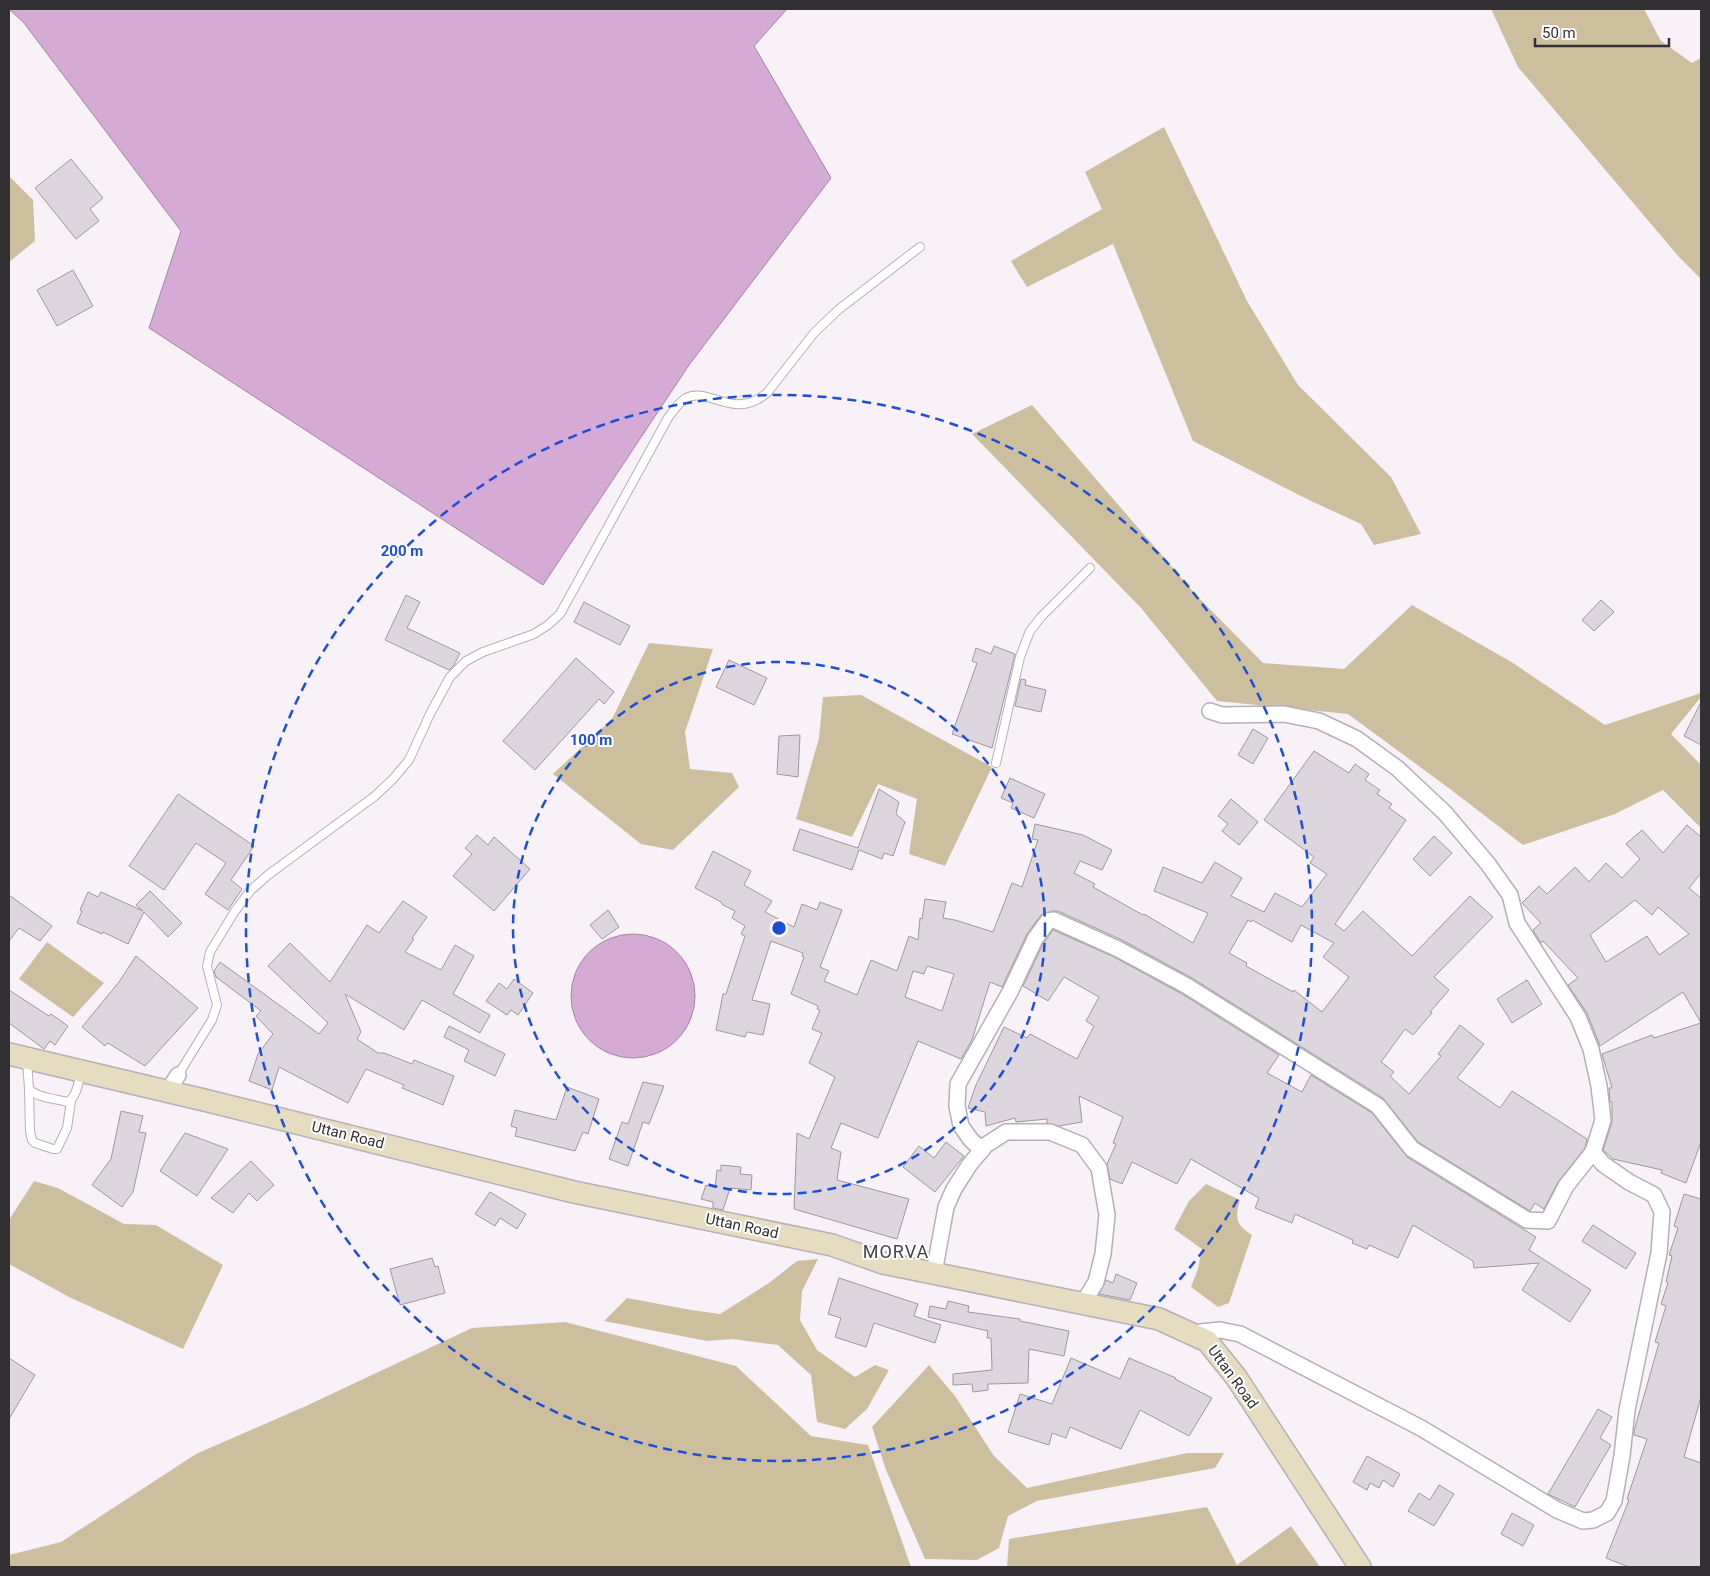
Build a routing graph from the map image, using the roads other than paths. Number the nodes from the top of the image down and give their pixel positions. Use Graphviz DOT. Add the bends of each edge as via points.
graph roads {
  1 [pos="920,247"];
  2 [pos="1090,568"];
  3 [pos="1210,711"];
  4 [pos="996,763"];
  5 [pos="18,1056"];
  6 [pos="81,1071"];
  7 [pos="173,1083"];
  8 [pos="29,1089"];
  9 [pos="71,1101"];
  10 [pos="982,1150"];
  11 [pos="1593,1152"];
  12 [pos="934,1273"];
  13 [pos="1083,1303"];
  14 [pos="1189,1333"];
  15 [pos="1360,1567"];
  1 -- 7 [label="lane" via="838,310 814,333 758,400 737,404 695,395 676,407 560,614 534,634 466,661 450,678 409,760 393,779 375,796 268,875 235,911 210,952 207,966 217,1005 212,1020"];
  2 -- 4 [label="lane" via="1030,631 1020,657"];
  3 -- 11 [label="street" via="1222,715 1284,714 1319,721 1357,739 1397,768 1445,813 1510,895 1517,924 1578,1017 1591,1049 1604,1120"];
  5 -- 6 [label="main road, Uttan Road"];
  5 -- 8 [label="lane"];
  6 -- 7 [label="main road, Uttan Road"];
  6 -- 9 [label="lane"];
  7 -- 12 [label="main road, Uttan Road" via="574,1192 832,1245 883,1263"];
  8 -- 9 [label="lane" via="47,1097"];
  8 -- 9 [label="lane" via="32,1140 53,1150 57,1149 67,1128"];
  10 -- 11 [label="street" via="961,1126 957,1106 958,1084 1010,992 1035,939 1048,921 1054,920 1187,986 1378,1106 1412,1149 1527,1220 1548,1221 1566,1186"];
  10 -- 12 [label="street" via="954,1189 946,1207"];
  10 -- 13 [label="street" via="1006,1132 1050,1132 1082,1145 1099,1168 1107,1215 1103,1254 1096,1282"];
  11 -- 14 [label="street" via="1628,1182 1654,1196 1662,1212 1659,1253 1627,1410 1614,1501 1607,1513 1593,1520 1583,1521 1556,1510 1421,1428 1240,1334 1220,1330"];
  12 -- 13 [label="main road, Uttan Road"];
  13 -- 14 [label="main road, Uttan Road" via="1159,1319"];
  14 -- 15 [label="main road, Uttan Road" via="1208,1341 1236,1377"];
}
